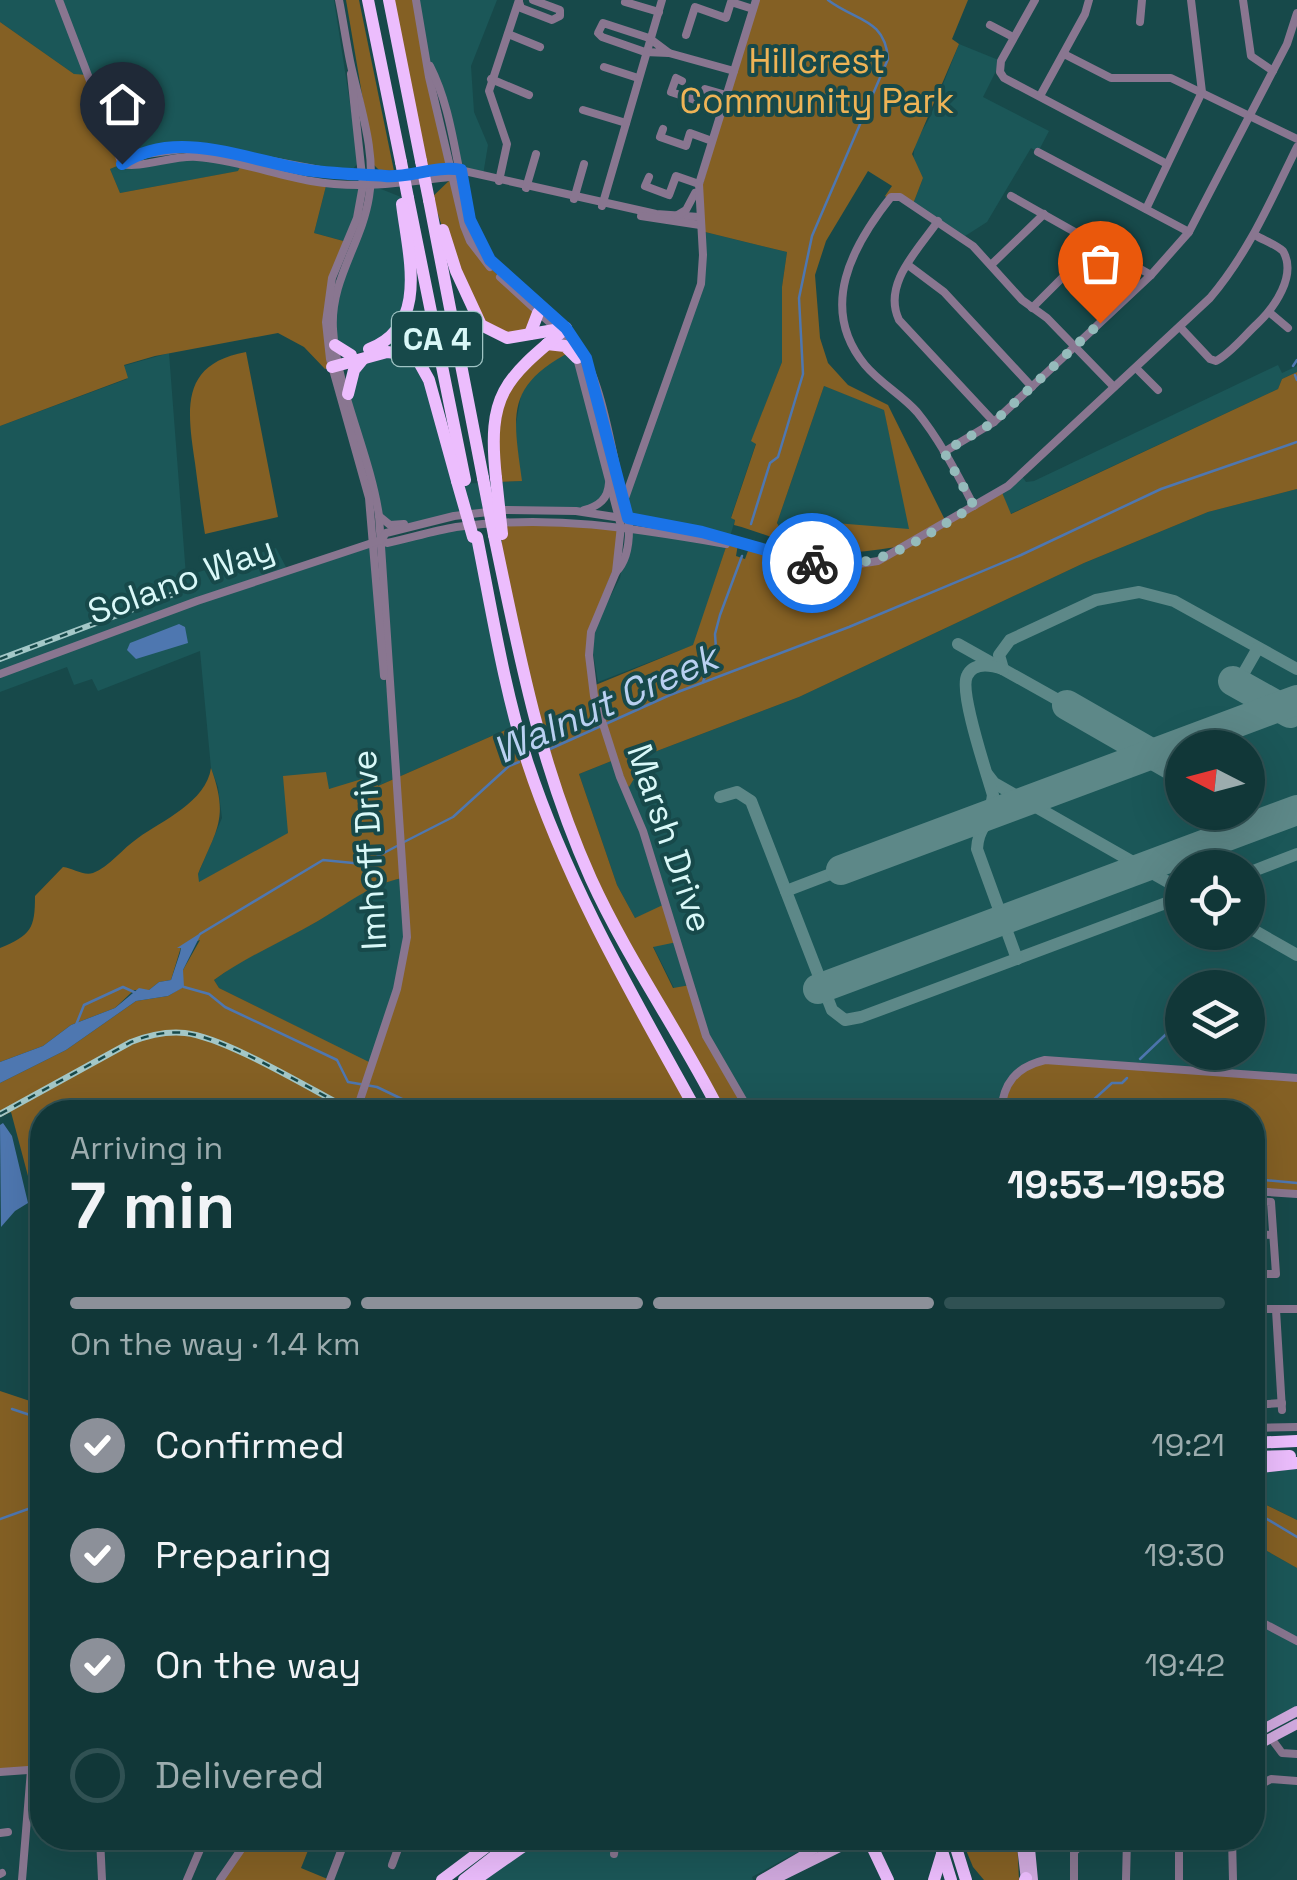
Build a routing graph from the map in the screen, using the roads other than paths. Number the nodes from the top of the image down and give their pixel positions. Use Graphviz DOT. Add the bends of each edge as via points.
graph roads {
  1 [pos="59,0"];
  2 [pos="340,0"];
  3 [pos="368,0"];
  4 [pos="390,0"];
  5 [pos="416,0"];
  6 [pos="520,0"];
  7 [pos="533,0"];
  8 [pos="662,0"];
  9 [pos="1035,0"];
  10 [pos="1089,0"];
  11 [pos="1142,0"];
  12 [pos="1191,0"];
  13 [pos="1243,0"];
  14 [pos="625,2"];
  15 [pos="754,4"];
  16 [pos="658,12"];
  17 [pos="1297,13"];
  18 [pos="1140,22"];
  19 [pos="990,24"];
  20 [pos="508,34"];
  21 [pos="686,35"];
  22 [pos="1013,37"];
  23 [pos="649,38"];
  24 [pos="540,46"];
  25 [pos="645,52"];
  26 [pos="670,53"];
  27 [pos="1064,54"];
  28 [pos="604,67"];
  29 [pos="734,71"];
  30 [pos="1273,71"];
  31 [pos="638,78"];
  32 [pos="491,79"];
  33 [pos="682,80"];
  34 [pos="1202,92"];
  35 [pos="529,95"];
  36 [pos="726,95"];
  37 [pos="1040,96"];
  38 [pos="583,110"];
  39 [pos="1251,116"];
  40 [pos="626,123"];
  41 [pos="663,129"];
  42 [pos="1297,139"];
  43 [pos="712,141"];
  44 [pos="1297,147"];
  45 [pos="1038,152"];
  46 [pos="536,154"];
  47 [pos="122,164"];
  48 [pos="584,164"];
  49 [pos="1167,164"];
  50 [pos="456,173"];
  51 [pos="367,174"];
  52 [pos="649,177"];
  53 [pos="500,180"];
  54 [pos="699,184"];
  55 [pos="367,185"];
  56 [pos="527,186"];
  57 [pos="1011,196"];
  58 [pos="404,197"];
  59 [pos="574,197"];
  60 [pos="432,200"];
  61 [pos="603,204"];
  62 [pos="1146,208"];
  63 [pos="1044,214"];
  64 [pos="673,217"];
  65 [pos="938,220"];
  66 [pos="699,221"];
  67 [pos="1189,232"];
  68 [pos="1255,235"];
  69 [pos="1096,244"];
  70 [pos="908,265"];
  71 [pos="991,265"];
  72 [pos="1151,275"];
  73 [pos="1032,308"];
  74 [pos="1270,312"];
  75 [pos="538,313"];
  76 [pos="1180,327"];
  77 [pos="1288,328"];
  78 [pos="561,330"];
  79 [pos="530,334"];
  80 [pos="335,344"];
  81 [pos="547,344"];
  82 [pos="1075,347"];
  83 [pos="578,358"];
  84 [pos="345,361"];
  85 [pos="1136,368"];
  86 [pos="1032,386"];
  87 [pos="1114,388"];
  88 [pos="1158,390"];
  89 [pos="348,394"];
  90 [pos="994,422"];
  91 [pos="944,452"];
  92 [pos="639,458"];
  93 [pos="616,466"];
  94 [pos="490,478"];
  95 [pos="610,479"];
  96 [pos="461,480"];
  97 [pos="624,501"];
  98 [pos="974,506"];
  99 [pos="576,511"];
  100 [pos="379,516"];
  101 [pos="438,520"];
  102 [pos="624,522"];
  103 [pos="377,541"];
  104 [pos="0,674"];
  105 [pos="1297,1078"];
  106 [pos="360,1100"];
  107 [pos="690,1100"];
  108 [pos="713,1100"];
  109 [pos="743,1100"];
  110 [pos="1002,1100"];
  111 [pos="1265,1192"];
  112 [pos="1297,1194"];
  113 [pos="1265,1202"];
  114 [pos="1265,1235"];
  115 [pos="1273,1235"];
  116 [pos="1265,1274"];
  117 [pos="1297,1308"];
  118 [pos="1265,1310"];
  119 [pos="1276,1310"];
  120 [pos="1265,1405"];
  121 [pos="1297,1426"];
  122 [pos="1265,1427"];
  123 [pos="1297,1442"];
  124 [pos="1265,1443"];
  125 [pos="1265,1458"];
  126 [pos="1297,1459"];
  127 [pos="1265,1465"];
  128 [pos="1265,1624"];
  129 [pos="1297,1641"];
  130 [pos="1297,1711"];
  131 [pos="1297,1724"];
  132 [pos="1265,1729"];
  133 [pos="1271,1738"];
  134 [pos="1265,1741"];
  135 [pos="1297,1754"];
  136 [pos="30,1770"];
  137 [pos="0,1772"];
  138 [pos="1297,1781"];
  139 [pos="1265,1782"];
  140 [pos="30,1792"];
  141 [pos="101,1850"];
  142 [pos="200,1850"];
  143 [pos="241,1850"];
  144 [pos="341,1850"];
  145 [pos="398,1850"];
  146 [pos="482,1850"];
  147 [pos="503,1850"];
  148 [pos="518,1850"];
  149 [pos="614,1850"];
  150 [pos="812,1850"];
  151 [pos="834,1850"];
  152 [pos="865,1850"];
  153 [pos="874,1850"];
  154 [pos="957,1850"];
  155 [pos="1026,1850"];
  156 [pos="1076,1850"];
  157 [pos="1129,1850"];
  158 [pos="1179,1850"];
  159 [pos="1232,1850"];
  160 [pos="943,1852"];
  161 [pos="614,1854"];
  162 [pos="958,1854"];
  163 [pos="392,1865"];
  164 [pos="22,1880"];
  165 [pos="102,1880"];
  166 [pos="187,1880"];
  167 [pos="220,1880"];
  168 [pos="330,1880"];
  169 [pos="442,1880"];
  170 [pos="464,1880"];
  171 [pos="476,1880"];
  172 [pos="761,1880"];
  173 [pos="773,1880"];
  174 [pos="879,1880"];
  175 [pos="888,1880"];
  176 [pos="934,1880"];
  177 [pos="951,1880"];
  178 [pos="966,1880"];
  179 [pos="977,1880"];
  180 [pos="1028,1880"];
  181 [pos="1074,1880"];
  182 [pos="1126,1880"];
  183 [pos="1179,1880"];
  184 [pos="1233,1880"];
  1 -- 47 [label="street"];
  2 -- 51 [label="street"];
  3 -- 58 [label="highway, bridge"];
  4 -- 60 [label="highway, CA 4, bridge"];
  5 -- 50 [label="street"];
  6 -- 7 [label="street" via="520,8 552,20 560,16 556,7"];
  6 -- 20 [label="street"];
  8 -- 16 [label="street"];
  9 -- 22 [label="street"];
  10 -- 27 [label="street"];
  11 -- 18 [label="street"];
  12 -- 34 [label="street"];
  13 -- 30 [label="street" via="1252,56"];
  14 -- 16 [label="street"];
  15 -- 21 [label="street" via="731,2 726,18 695,7"];
  15 -- 29 [label="street"];
  16 -- 23 [label="street"];
  17 -- 30 [label="street"];
  19 -- 22 [label="street"];
  20 -- 24 [label="street"];
  20 -- 32 [label="street"];
  22 -- 37 [label="street" via="1000,72"];
  23 -- 25 [label="street"];
  23 -- 25 [label="street" via="598,27 602,38"];
  23 -- 26 [label="street"];
  25 -- 26 [label="street"];
  25 -- 31 [label="street"];
  26 -- 29 [label="street"];
  27 -- 34 [label="street" via="1112,78 1157,75"];
  27 -- 37 [label="street"];
  28 -- 31 [label="street"];
  29 -- 36 [label="street"];
  30 -- 39 [label="street"];
  31 -- 40 [label="street"];
  32 -- 35 [label="street"];
  32 -- 53 [label="street" via="492,105 507,144"];
  33 -- 36 [label="street" via="676,78 672,92 701,102 705,88"];
  34 -- 39 [label="street"];
  34 -- 49 [label="street"];
  36 -- 43 [label="street"];
  37 -- 49 [label="street"];
  38 -- 40 [label="street"];
  39 -- 42 [label="street"];
  39 -- 67 [label="street"];
  40 -- 61 [label="street"];
  41 -- 43 [label="street" via="660,137 686,146 690,133"];
  43 -- 54 [label="street"];
  44 -- 68 [label="street, Solano Way"];
  45 -- 62 [label="street"];
  46 -- 56 [label="street"];
  47 -- 51 [label="street" via="198,147 319,172"];
  47 -- 55 [label="street" via="204,158 314,182"];
  48 -- 59 [label="street"];
  49 -- 62 [label="street"];
  50 -- 51 [label="street"];
  50 -- 53 [label="street"];
  50 -- 55 [label="street"];
  50 -- 75 [label="street" via="470,240"];
  50 -- 78 [label="street" via="490,260"];
  51 -- 55 [label="street"];
  52 -- 54 [label="street" via="646,186 670,195 676,176"];
  53 -- 56 [label="street"];
  54 -- 64 [label="street" via="686,210"];
  54 -- 66 [label="street"];
  55 -- 80 [label="street" via="364,221 335,296"];
  55 -- 84 [label="street" via="327,298 327,347"];
  56 -- 59 [label="street"];
  57 -- 63 [label="street"];
  58 -- 84 [label="highway" via="410,305 388,339"];
  58 -- 96 [label="highway, CA 4"];
  59 -- 61 [label="street"];
  60 -- 79 [label="highway" via="477,320 500,336"];
  60 -- 94 [label="highway, CA 4"];
  61 -- 64 [label="street"];
  61 -- 66 [label="street" via="655,220"];
  62 -- 67 [label="street"];
  63 -- 69 [label="street"];
  63 -- 71 [label="street"];
  64 -- 66 [label="street"];
  65 -- 70 [label="street"];
  65 -- 71 [label="street"];
  65 -- 91 [label="street" via="894,196 847,266 842,287 852,346 916,412"];
  66 -- 92 [label="street" via="700,284"];
  67 -- 72 [label="street"];
  68 -- 74 [label="street" via="1282,250 1292,266 1290,287"];
  68 -- 76 [label="street, Solano Way" via="1235,269"];
  69 -- 72 [label="street"];
  69 -- 73 [label="street"];
  70 -- 86 [label="street" via="930,278"];
  70 -- 90 [label="street" via="893,294 899,320"];
  71 -- 73 [label="street"];
  72 -- 82 [label="street"];
  73 -- 82 [label="street"];
  74 -- 76 [label="street" via="1216,361"];
  74 -- 77 [label="street"];
  75 -- 78 [label="street"];
  75 -- 79 [label="highway"];
  76 -- 85 [label="street, Solano Way"];
  78 -- 79 [label="highway"];
  78 -- 81 [label="highway"];
  78 -- 83 [label="street"];
  78 -- 93 [label="street" via="586,358"];
  80 -- 84 [label="highway"];
  81 -- 83 [label="highway" via="565,346"];
  81 -- 94 [label="highway" via="514,372 498,403"];
  82 -- 86 [label="street"];
  82 -- 87 [label="street"];
  83 -- 95 [label="street"];
  84 -- 89 [label="street"];
  84 -- 89 [label="highway" via="354,370"];
  84 -- 96 [label="highway" via="394,352 419,362"];
  84 -- 103 [label="street"];
  85 -- 87 [label="street, Solano Way"];
  85 -- 88 [label="street"];
  86 -- 90 [label="street"];
  87 -- 98 [label="street, Solano Way" via="1008,486"];
  89 -- 100 [label="street"];
  90 -- 91 [label="street"];
  91 -- 98 [label="street"];
  92 -- 93 [label="street" via="628,468"];
  92 -- 97 [label="street"];
  93 -- 97 [label="street"];
  94 -- 108 [label="highway, bridge" via="530,709 556,792 608,913"];
  95 -- 99 [label="street" via="601,503"];
  95 -- 102 [label="street"];
  96 -- 107 [label="highway, CA 4, bridge" via="514,715 540,799 592,922"];
  97 -- 102 [label="street"];
  98 -- 102 [label="street, Solano Way" via="866,564 810,563 702,532"];
  99 -- 101 [label="street, Solano Way" via="505,510"];
  99 -- 102 [label="street, Solano Way"];
  100 -- 101 [label="street" via="398,526"];
  100 -- 103 [label="street"];
  101 -- 103 [label="street, Solano Way"];
  102 -- 103 [label="street, Solano Way" via="517,521"];
  102 -- 109 [label="street, Marsh Drive" via="616,572 591,632 594,696 706,1036"];
  103 -- 104 [label="street, Solano Way"];
  103 -- 106 [label="street, Imhoff Drive" via="407,936"];
  105 -- 110 [label="street" via="1045,1060 1016,1072"];
  111 -- 112 [label="street"];
  113 -- 115 [label="street" via="1271,1202"];
  114 -- 115 [label="street"];
  115 -- 116 [label="street" via="1276,1274"];
  117 -- 119 [label="street"];
  118 -- 119 [label="street"];
  119 -- 120 [label="street" via="1282,1406"];
  121 -- 122 [label="street"];
  123 -- 124 [label="highway"];
  125 -- 126 [label="highway"];
  126 -- 127 [label="highway"];
  128 -- 129 [label="street"];
  130 -- 132 [label="main road"];
  131 -- 133 [label="main road"];
  133 -- 134 [label="main road"];
  133 -- 135 [label="street" via="1282,1753"];
  136 -- 137 [label="street"];
  138 -- 139 [label="street"];
  140 -- 164 [label="street"];
  141 -- 165 [label="street"];
  142 -- 166 [label="street"];
  143 -- 167 [label="street"];
  144 -- 168 [label="street"];
  145 -- 163 [label="street"];
  146 -- 169 [label="highway"];
  147 -- 170 [label="highway"];
  148 -- 171 [label="highway"];
  149 -- 161 [label="street"];
  150 -- 172 [label="main road"];
  151 -- 173 [label="main road"];
  152 -- 174 [label="highway"];
  153 -- 175 [label="highway"];
  154 -- 162 [label="highway"];
  155 -- 180 [label="main road"];
  156 -- 181 [label="street"];
  157 -- 182 [label="street"];
  158 -- 183 [label="street"];
  159 -- 184 [label="street"];
  160 -- 176 [label="highway"];
  160 -- 177 [label="highway"];
  162 -- 178 [label="highway"];
  162 -- 179 [label="highway"];
}
